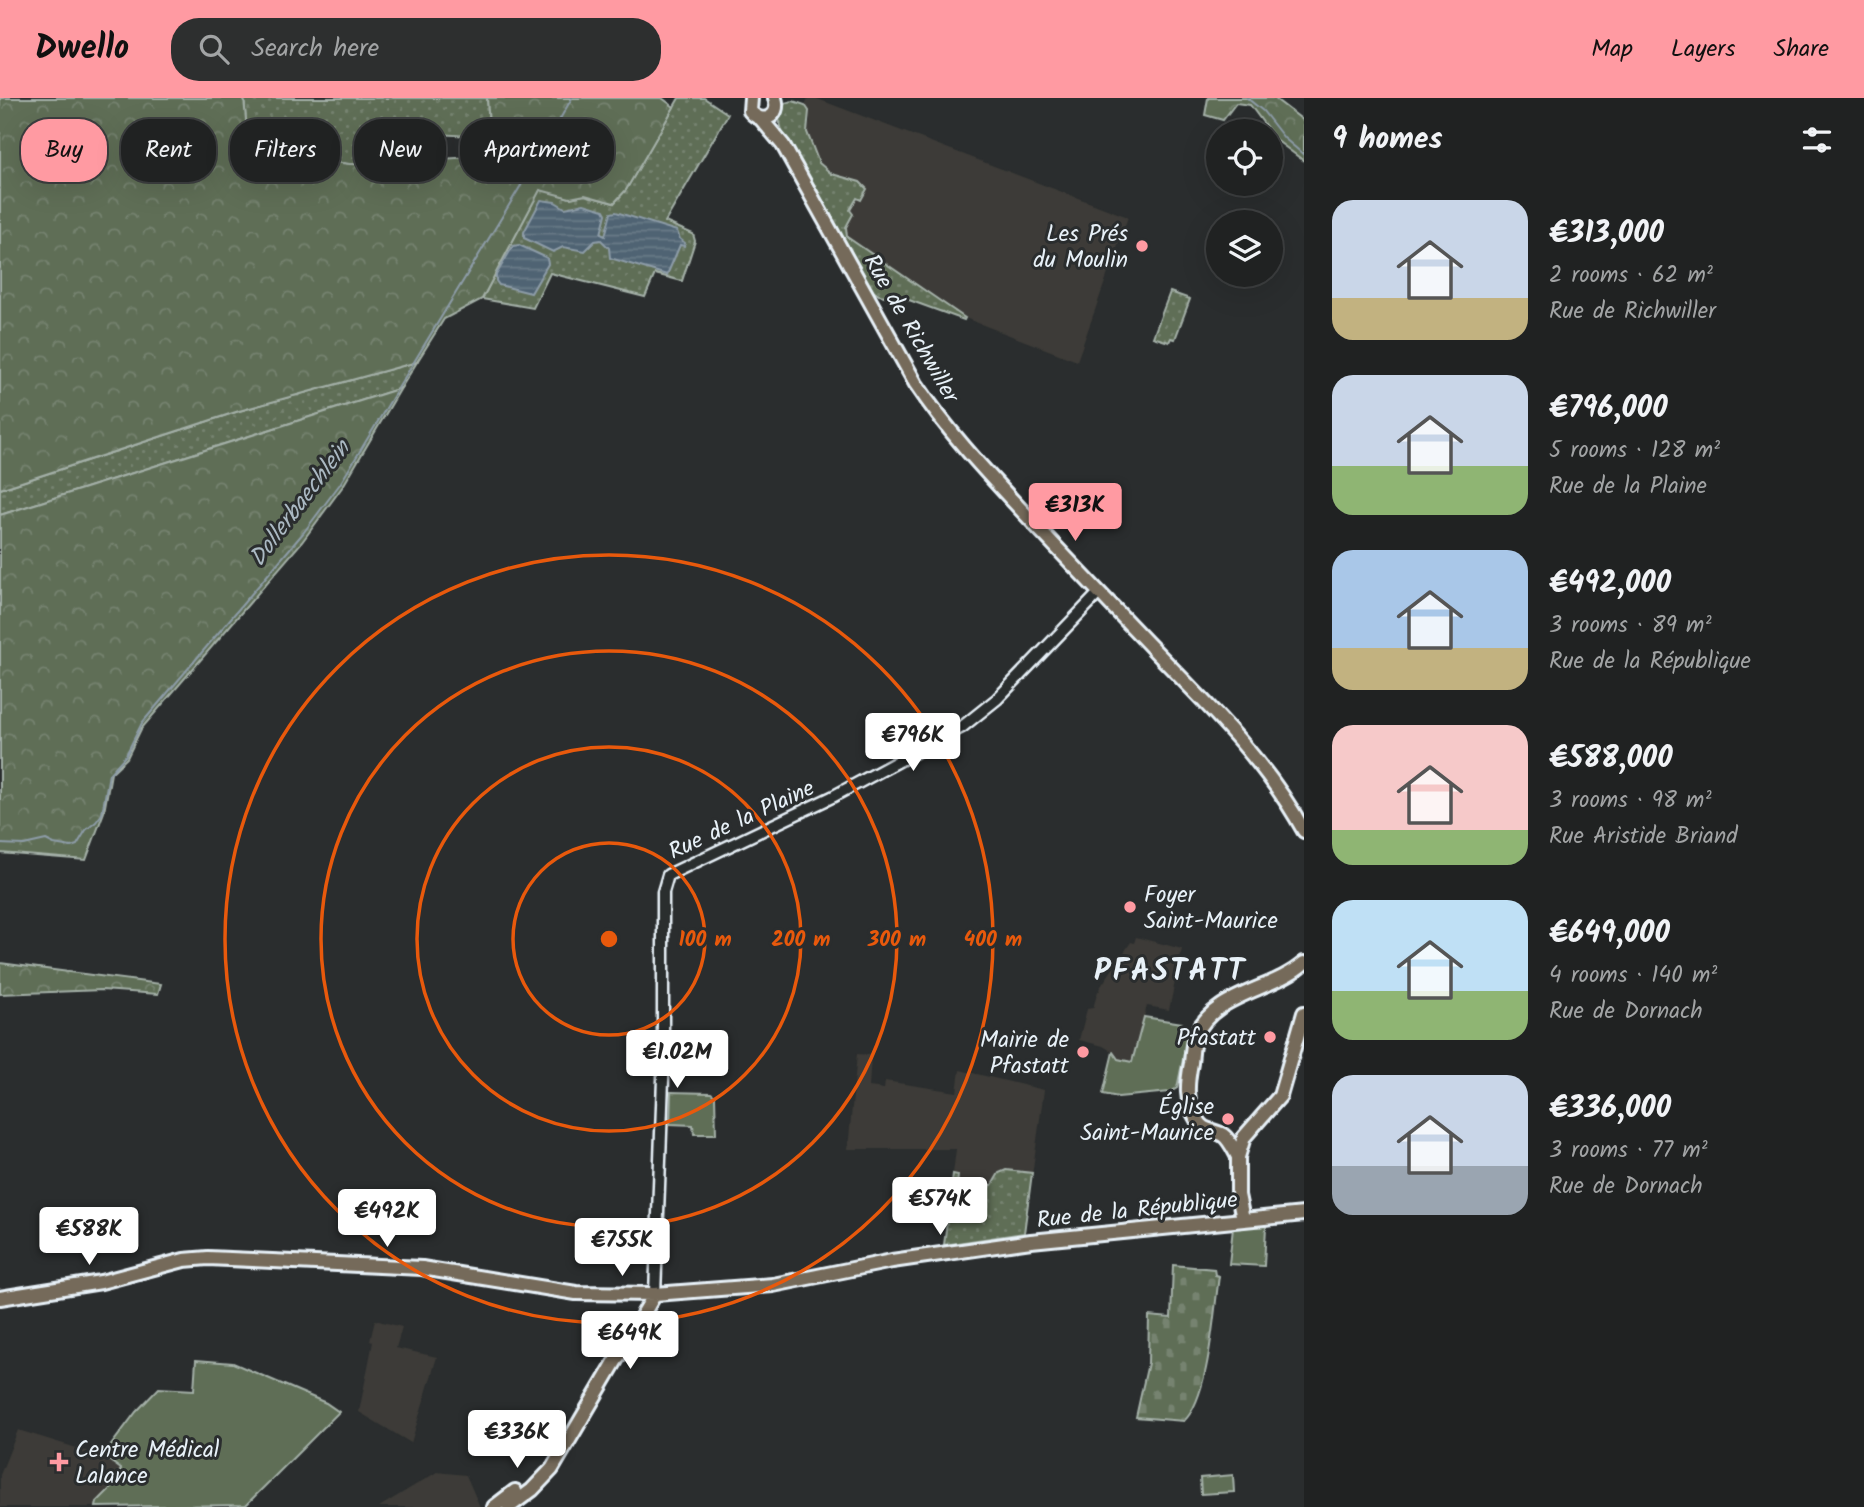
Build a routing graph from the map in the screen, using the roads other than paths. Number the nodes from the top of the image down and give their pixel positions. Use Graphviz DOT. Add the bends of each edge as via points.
graph roads {
  1 [pos="775,98"];
  2 [pos="749,100"];
  3 [pos="767,117"];
  4 [pos="1099,593"];
  5 [pos="1304,831"];
  6 [pos="1304,963"];
  7 [pos="1304,1013"];
  8 [pos="1238,1157"];
  9 [pos="1304,1214"];
  10 [pos="1236,1219"];
  11 [pos="655,1294"];
  12 [pos="0,1298"];
  13 [pos="557,1459"];
  14 [pos="494,1507"];
  15 [pos="509,1507"];
  1 -- 3 [label="main road" via="777,106"];
  2 -- 3 [label="main road" via="752,114"];
  3 -- 4 [label="main road, Rue de Richwiller" via="936,414"];
  4 -- 5 [label="main road, Rue de Richwiller" via="1262,765"];
  4 -- 11 [label="street, Rue de la Plaine" via="997,699 962,727 665,879"];
  6 -- 8 [label="main road" via="1286,976 1232,999 1209,1018 1195,1038 1186,1087 1191,1107 1197,1122 1225,1136"];
  7 -- 8 [label="main road" via="1280,1096 1248,1129"];
  8 -- 10 [label="main road"];
  9 -- 10 [label="main road, Rue de la République"];
  10 -- 11 [label="main road, Rue de la République" via="986,1247 773,1285"];
  11 -- 12 [label="main road, Rue de la République" via="576,1293 422,1268 234,1258 184,1260 101,1282"];
  11 -- 13 [label="main road"];
  13 -- 14 [label="main road"];
  13 -- 15 [label="main road" via="531,1490"];
}
